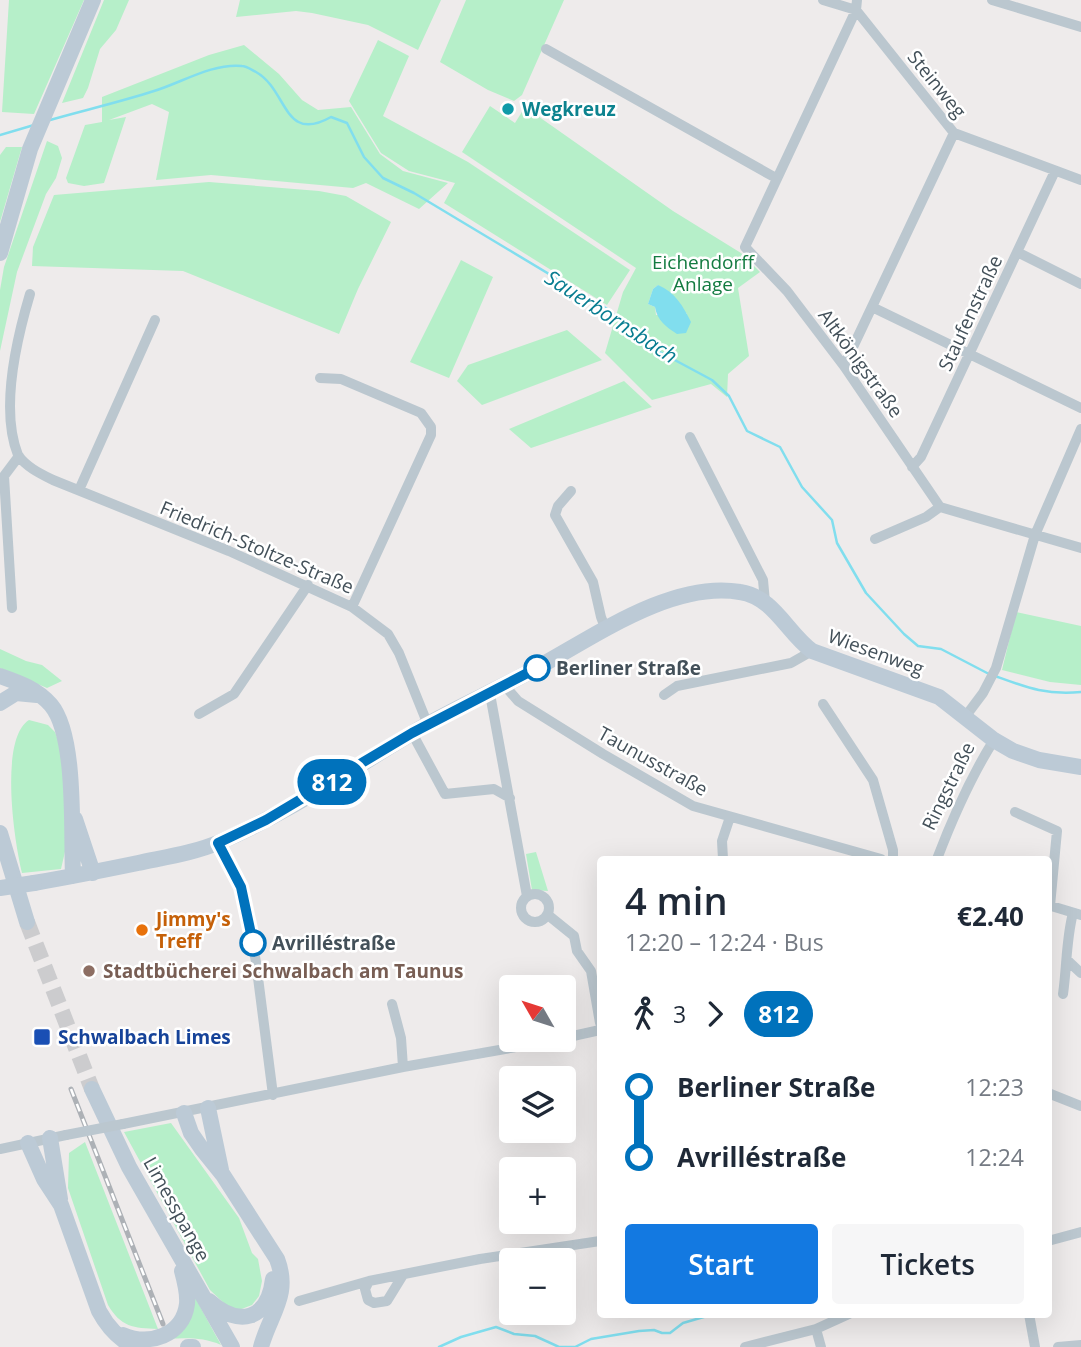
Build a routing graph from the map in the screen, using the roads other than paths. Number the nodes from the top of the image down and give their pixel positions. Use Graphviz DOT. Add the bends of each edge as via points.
graph roads {
  1 [pos="93,0"];
  2 [pos="823,0"];
  3 [pos="992,0"];
  4 [pos="857,5"];
  5 [pos="1081,27"];
  6 [pos="546,49"];
  7 [pos="954,133"];
  8 [pos="1055,171"];
  9 [pos="776,178"];
  10 [pos="1081,180"];
  11 [pos="0,253"];
  12 [pos="1017,253"];
  13 [pos="1081,284"];
  14 [pos="30,294"];
  15 [pos="872,307"];
  16 [pos="155,320"];
  17 [pos="970,354"];
  18 [pos="845,366"];
  19 [pos="320,378"];
  20 [pos="1081,408"];
  21 [pos="1081,429"];
  22 [pos="690,437"];
  23 [pos="19,456"];
  24 [pos="912,467"];
  25 [pos="79,491"];
  26 [pos="571,491"];
  27 [pos="940,507"];
  28 [pos="1035,535"];
  29 [pos="875,539"];
  30 [pos="1081,548"];
  31 [pos="307,585"];
  32 [pos="765,602"];
  33 [pos="352,607"];
  34 [pos="12,608"];
  35 [pos="606,630"];
  36 [pos="812,651"];
  37 [pos="0,676"];
  38 [pos="497,690"];
  39 [pos="664,695"];
  40 [pos="46,699"];
  41 [pos="0,703"];
  42 [pos="823,704"];
  43 [pos="199,714"];
  44 [pos="965,717"];
  45 [pos="428,725"];
  46 [pos="412,733"];
  47 [pos="994,740"];
  48 [pos="1081,767"];
  49 [pos="510,798"];
  50 [pos="1015,812"];
  51 [pos="73,814"];
  52 [pos="730,817"];
  53 [pos="0,833"];
  54 [pos="218,843"];
  55 [pos="723,856"];
  56 [pos="870,856"];
  57 [pos="893,856"];
  58 [pos="938,856"];
  59 [pos="93,873"];
  60 [pos="73,876"];
  61 [pos="1052,878"];
  62 [pos="0,888"];
  63 [pos="527,896"];
  64 [pos="1052,907"];
  65 [pos="1077,914"];
  66 [pos="548,915"];
  67 [pos="27,922"];
  68 [pos="1068,960"];
  69 [pos="1081,973"];
  70 [pos="1063,994"];
  71 [pos="392,1004"];
  72 [pos="597,1006"];
  73 [pos="597,1031"];
  74 [pos="576,1035"];
  75 [pos="499,1050"];
  76 [pos="403,1067"];
  77 [pos="92,1089"];
  78 [pos="273,1095"];
  79 [pos="1052,1095"];
  80 [pos="1081,1106"];
  81 [pos="208,1108"];
  82 [pos="184,1113"];
  83 [pos="50,1138"];
  84 [pos="28,1143"];
  85 [pos="0,1149"];
  86 [pos="223,1175"];
  87 [pos="61,1205"];
  88 [pos="256,1227"];
  89 [pos="1081,1232"];
  90 [pos="1052,1240"];
  91 [pos="597,1241"];
  92 [pos="176,1252"];
  93 [pos="403,1275"];
  94 [pos="369,1281"];
  95 [pos="198,1290"];
  96 [pos="299,1301"];
  97 [pos="840,1318"];
  98 [pos="1030,1318"];
  99 [pos="111,1329"];
  100 [pos="816,1329"];
  101 [pos="1081,1346"];
  102 [pos="134,1347"];
  103 [pos="232,1347"];
  104 [pos="261,1347"];
  105 [pos="745,1347"];
  106 [pos="821,1347"];
  107 [pos="1035,1347"];
  108 [pos="1058,1347"];
  1 -- 11 [label="main road" via="30,149"];
  2 -- 4 [label="street"];
  3 -- 5 [label="street"];
  4 -- 7 [label="street, Steinweg"];
  4 -- 9 [label="street"];
  6 -- 9 [label="street"];
  7 -- 8 [label="street, Steinweg"];
  7 -- 15 [label="street"];
  8 -- 10 [label="street, Steinweg"];
  8 -- 12 [label="street, Staufenstraße"];
  9 -- 18 [label="street, Altkönigstraße" via="745,247 787,291"];
  12 -- 13 [label="street"];
  12 -- 17 [label="street, Staufenstraße"];
  14 -- 23 [label="street" via="4,404 5,428"];
  15 -- 17 [label="street"];
  15 -- 18 [label="street"];
  16 -- 25 [label="street"];
  17 -- 20 [label="street"];
  17 -- 24 [label="street, Staufenstraße"];
  18 -- 24 [label="street, Altkönigstraße"];
  19 -- 33 [label="street" via="341,379 421,413 431,427"];
  21 -- 28 [label="street"];
  22 -- 32 [label="street, Wiesenweg" via="763,580"];
  23 -- 25 [label="street, Friedrich-Stoltze-Straße" via="35,470"];
  23 -- 34 [label="street" via="4,476"];
  24 -- 27 [label="street, Altkönigstraße"];
  25 -- 31 [label="street, Friedrich-Stoltze-Straße"];
  26 -- 35 [label="street" via="555,515 593,582"];
  27 -- 28 [label="street"];
  27 -- 29 [label="street"];
  28 -- 30 [label="street"];
  28 -- 44 [label="street" via="996,668"];
  31 -- 33 [label="street, Friedrich-Stoltze-Straße"];
  31 -- 43 [label="street" via="234,694"];
  32 -- 35 [label="main road" via="743,592 690,593 654,604"];
  32 -- 36 [label="main road, Wiesenweg"];
  33 -- 45 [label="street, Friedrich-Stoltze-Straße" via="388,634"];
  35 -- 38 [label="main road"];
  36 -- 39 [label="street" via="790,663 677,686"];
  36 -- 44 [label="main road, Wiesenweg" via="939,697"];
  37 -- 40 [label="main road" via="32,688"];
  38 -- 45 [label="main road"];
  38 -- 49 [label="street"];
  38 -- 52 [label="street, Taunusstraße" via="692,806"];
  40 -- 41 [label="main road" via="26,692"];
  40 -- 51 [label="main road" via="63,728"];
  42 -- 57 [label="street" via="873,780"];
  44 -- 47 [label="main road, Wiesenweg"];
  45 -- 46 [label="main road"];
  46 -- 49 [label="street" via="445,794 494,789"];
  46 -- 54 [label="main road" via="266,820"];
  47 -- 48 [label="main road, Ringstraße" via="1039,760"];
  47 -- 58 [label="street, Ringstraße" via="968,784"];
  49 -- 63 [label="street"];
  50 -- 61 [label="street" via="1057,831"];
  51 -- 59 [label="main road"];
  51 -- 60 [label="main road"];
  52 -- 55 [label="street" via="722,841"];
  52 -- 56 [label="street, Taunusstraße"];
  53 -- 67 [label="main road"];
  54 -- 59 [label="main road"];
  54 -- 78 [label="street" via="241,887 248,918"];
  59 -- 60 [label="main road"];
  60 -- 62 [label="main road, bridge"];
  63 -- 66 [label="street" via="543,896 550,907"];
  63 -- 66 [label="street" via="521,908 526,919 538,922"];
  64 -- 65 [label="street"];
  65 -- 68 [label="street" via="1066,945"];
  66 -- 72 [label="street" via="574,936 577,951 591,971"];
  68 -- 69 [label="street"];
  68 -- 70 [label="street"];
  71 -- 76 [label="street"];
  73 -- 74 [label="street"];
  75 -- 76 [label="street"];
  76 -- 78 [label="street"];
  77 -- 92 [label="main road, Limesspange"];
  78 -- 81 [label="street"];
  79 -- 80 [label="street"];
  81 -- 82 [label="street"];
  81 -- 86 [label="main road"];
  82 -- 83 [label="street, bridge"];
  82 -- 86 [label="main road" via="191,1133"];
  83 -- 84 [label="street"];
  83 -- 87 [label="main road"];
  84 -- 85 [label="street"];
  84 -- 87 [label="main road"];
  86 -- 88 [label="main road"];
  87 -- 99 [label="main road" via="99,1311"];
  88 -- 95 [label="main road" via="273,1279 266,1304 248,1317 233,1317"];
  88 -- 104 [label="main road" via="282,1270 283,1287"];
  89 -- 90 [label="street"];
  91 -- 93 [label="street"];
  92 -- 95 [label="main road, Limesspange"];
  92 -- 99 [label="main road" via="187,1302 178,1325 147,1340"];
  93 -- 94 [label="street"];
  93 -- 94 [label="street" via="393,1295 380,1303 365,1295"];
  94 -- 96 [label="street"];
  95 -- 103 [label="main road, Limesspange"];
  97 -- 100 [label="street"];
  98 -- 107 [label="street"];
  99 -- 102 [label="main road"];
  100 -- 105 [label="street"];
  100 -- 106 [label="street"];
  101 -- 108 [label="street"];
}
